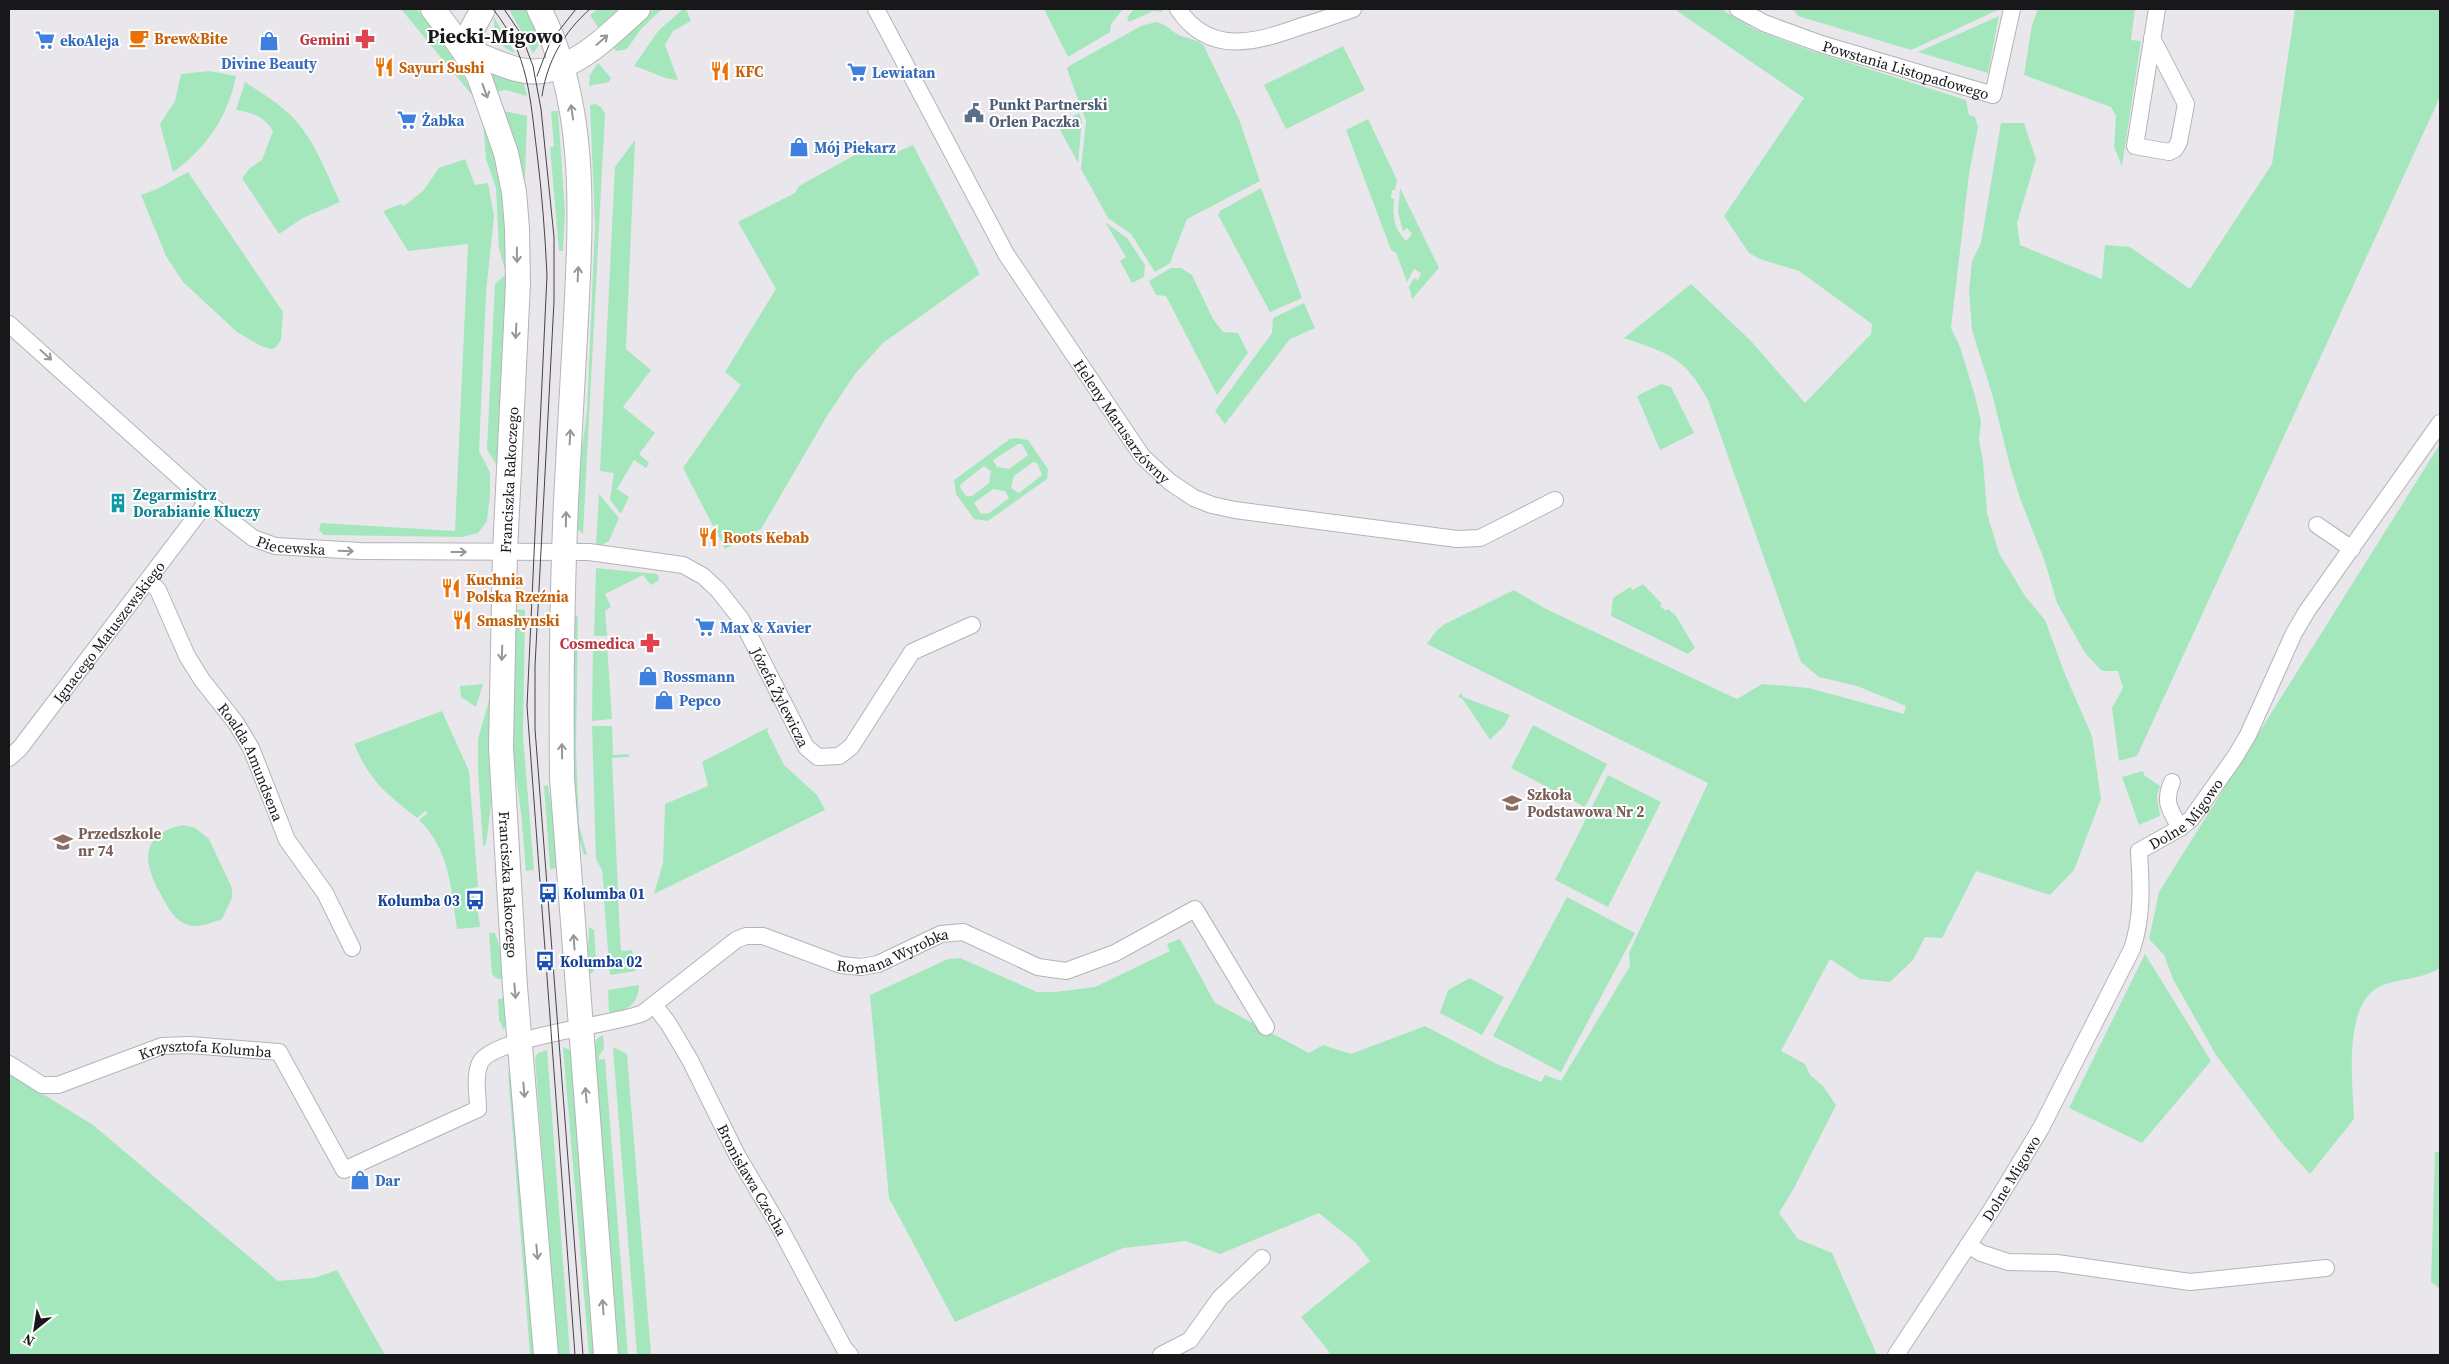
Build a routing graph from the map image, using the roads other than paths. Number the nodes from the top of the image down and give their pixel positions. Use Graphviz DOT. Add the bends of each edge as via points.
graph roads {
  1 [pos="433,9"];
  2 [pos="483,9"];
  3 [pos="539,9"];
  4 [pos="638,9"];
  5 [pos="876,9"];
  6 [pos="1178,9"];
  7 [pos="1353,9"];
  8 [pos="1738,9"];
  9 [pos="2012,9"];
  10 [pos="2157,9"];
  11 [pos="2152,38"];
  12 [pos="462,48"];
  13 [pos="563,66"];
  14 [pos="9,324"];
  15 [pos="2440,423"];
  16 [pos="1555,500"];
  17 [pos="207,502"];
  18 [pos="2316,525"];
  19 [pos="2352,549"];
  20 [pos="505,552"];
  21 [pos="565,552"];
  22 [pos="148,580"];
  23 [pos="972,625"];
  24 [pos="9,758"];
  25 [pos="2172,782"];
  26 [pos="2180,828"];
  27 [pos="352,948"];
  28 [pos="654,1005"];
  29 [pos="581,1026"];
  30 [pos="1266,1027"];
  31 [pos="520,1041"];
  32 [pos="9,1064"];
  33 [pos="1968,1245"];
  34 [pos="1262,1258"];
  35 [pos="2326,1268"];
  36 [pos="546,1355"];
  37 [pos="606,1355"];
  38 [pos="850,1355"];
  39 [pos="1161,1355"];
  40 [pos="1896,1355"];
  1 -- 12 [label="main road, Franciszka Rakoczego"];
  2 -- 12 [label="main road"];
  3 -- 13 [label="main road"];
  13 -- 4 [label="main road, one-way" via="595,46"];
  5 -- 16 [label="street, Heleny Marusarzówny" via="1006,254 1142,456 1170,482 1194,498 1235,510 1457,539 1480,538"];
  6 -- 7 [label="street" via="1190,24 1221,40 1239,43 1263,40"];
  8 -- 9 [label="street, Powstania Listopadowego" via="1764,23 1820,44 1993,95"];
  10 -- 11 [label="street"];
  11 -- 11 [label="street" via="2135,146 2168,152 2180,142 2186,104"];
  12 -- 13 [label="main road" via="521,70 538,71"];
  12 -- 20 [label="main road, Franciszka Rakoczego, one-way" via="479,76 506,153 514,192 518,282"];
  21 -- 13 [label="main road, one-way" via="580,254 579,170"];
  14 -- 17 [label="street, Piecewska, one-way"];
  15 -- 19 [label="street, Dolne Migowo"];
  17 -- 20 [label="street, Piecewska, one-way" via="253,538 275,546 360,551"];
  17 -- 22 [label="street, Ignacego Matuszewskiego"];
  18 -- 19 [label="street"];
  19 -- 26 [label="street, Dolne Migowo" via="2294,633 2235,757 2191,819"];
  20 -- 21 [label="street, Piecewska"];
  20 -- 31 [label="main road, Franciszka Rakoczego, one-way" via="501,747"];
  21 -- 23 [label="street, Józefa Żylewicza" via="618,555 683,565 703,576 741,619 806,747 818,757 839,756 851,747 912,652"];
  29 -- 21 [label="main road, one-way" via="562,778"];
  22 -- 24 [label="street, Ignacego Matuszewskiego" via="20,748"];
  22 -- 27 [label="street, Roalda Amundsena" via="158,590 187,656 251,748 287,840 325,893"];
  25 -- 26 [label="street" via="2167,801"];
  26 -- 33 [label="street, Dolne Migowo" via="2139,851 2141,906 2132,949 2041,1128"];
  28 -- 29 [label="street, Romana Wyrobka" via="630,1018"];
  28 -- 30 [label="street, Romana Wyrobka" via="736,940 746,936 763,936 840,965 861,967 878,964 941,934 963,932 1038,967 1066,971 1115,953 1195,909"];
  28 -- 38 [label="street, Bronisława Czecha" via="690,1060 737,1155"];
  29 -- 31 [label="street"];
  37 -- 29 [label="main road, one-way"];
  31 -- 32 [label="street, Krzysztofa Kolumba" via="481,1061 477,1082 478,1109 344,1170 279,1052 162,1046 58,1085 42,1085"];
  31 -- 36 [label="main road, Franciszka Rakoczego, one-way"];
  33 -- 35 [label="street" via="2008,1262 2057,1263 2190,1282"];
  33 -- 40 [label="street, Dolne Migowo"];
  34 -- 39 [label="street" via="1220,1298 1190,1340"];
}
